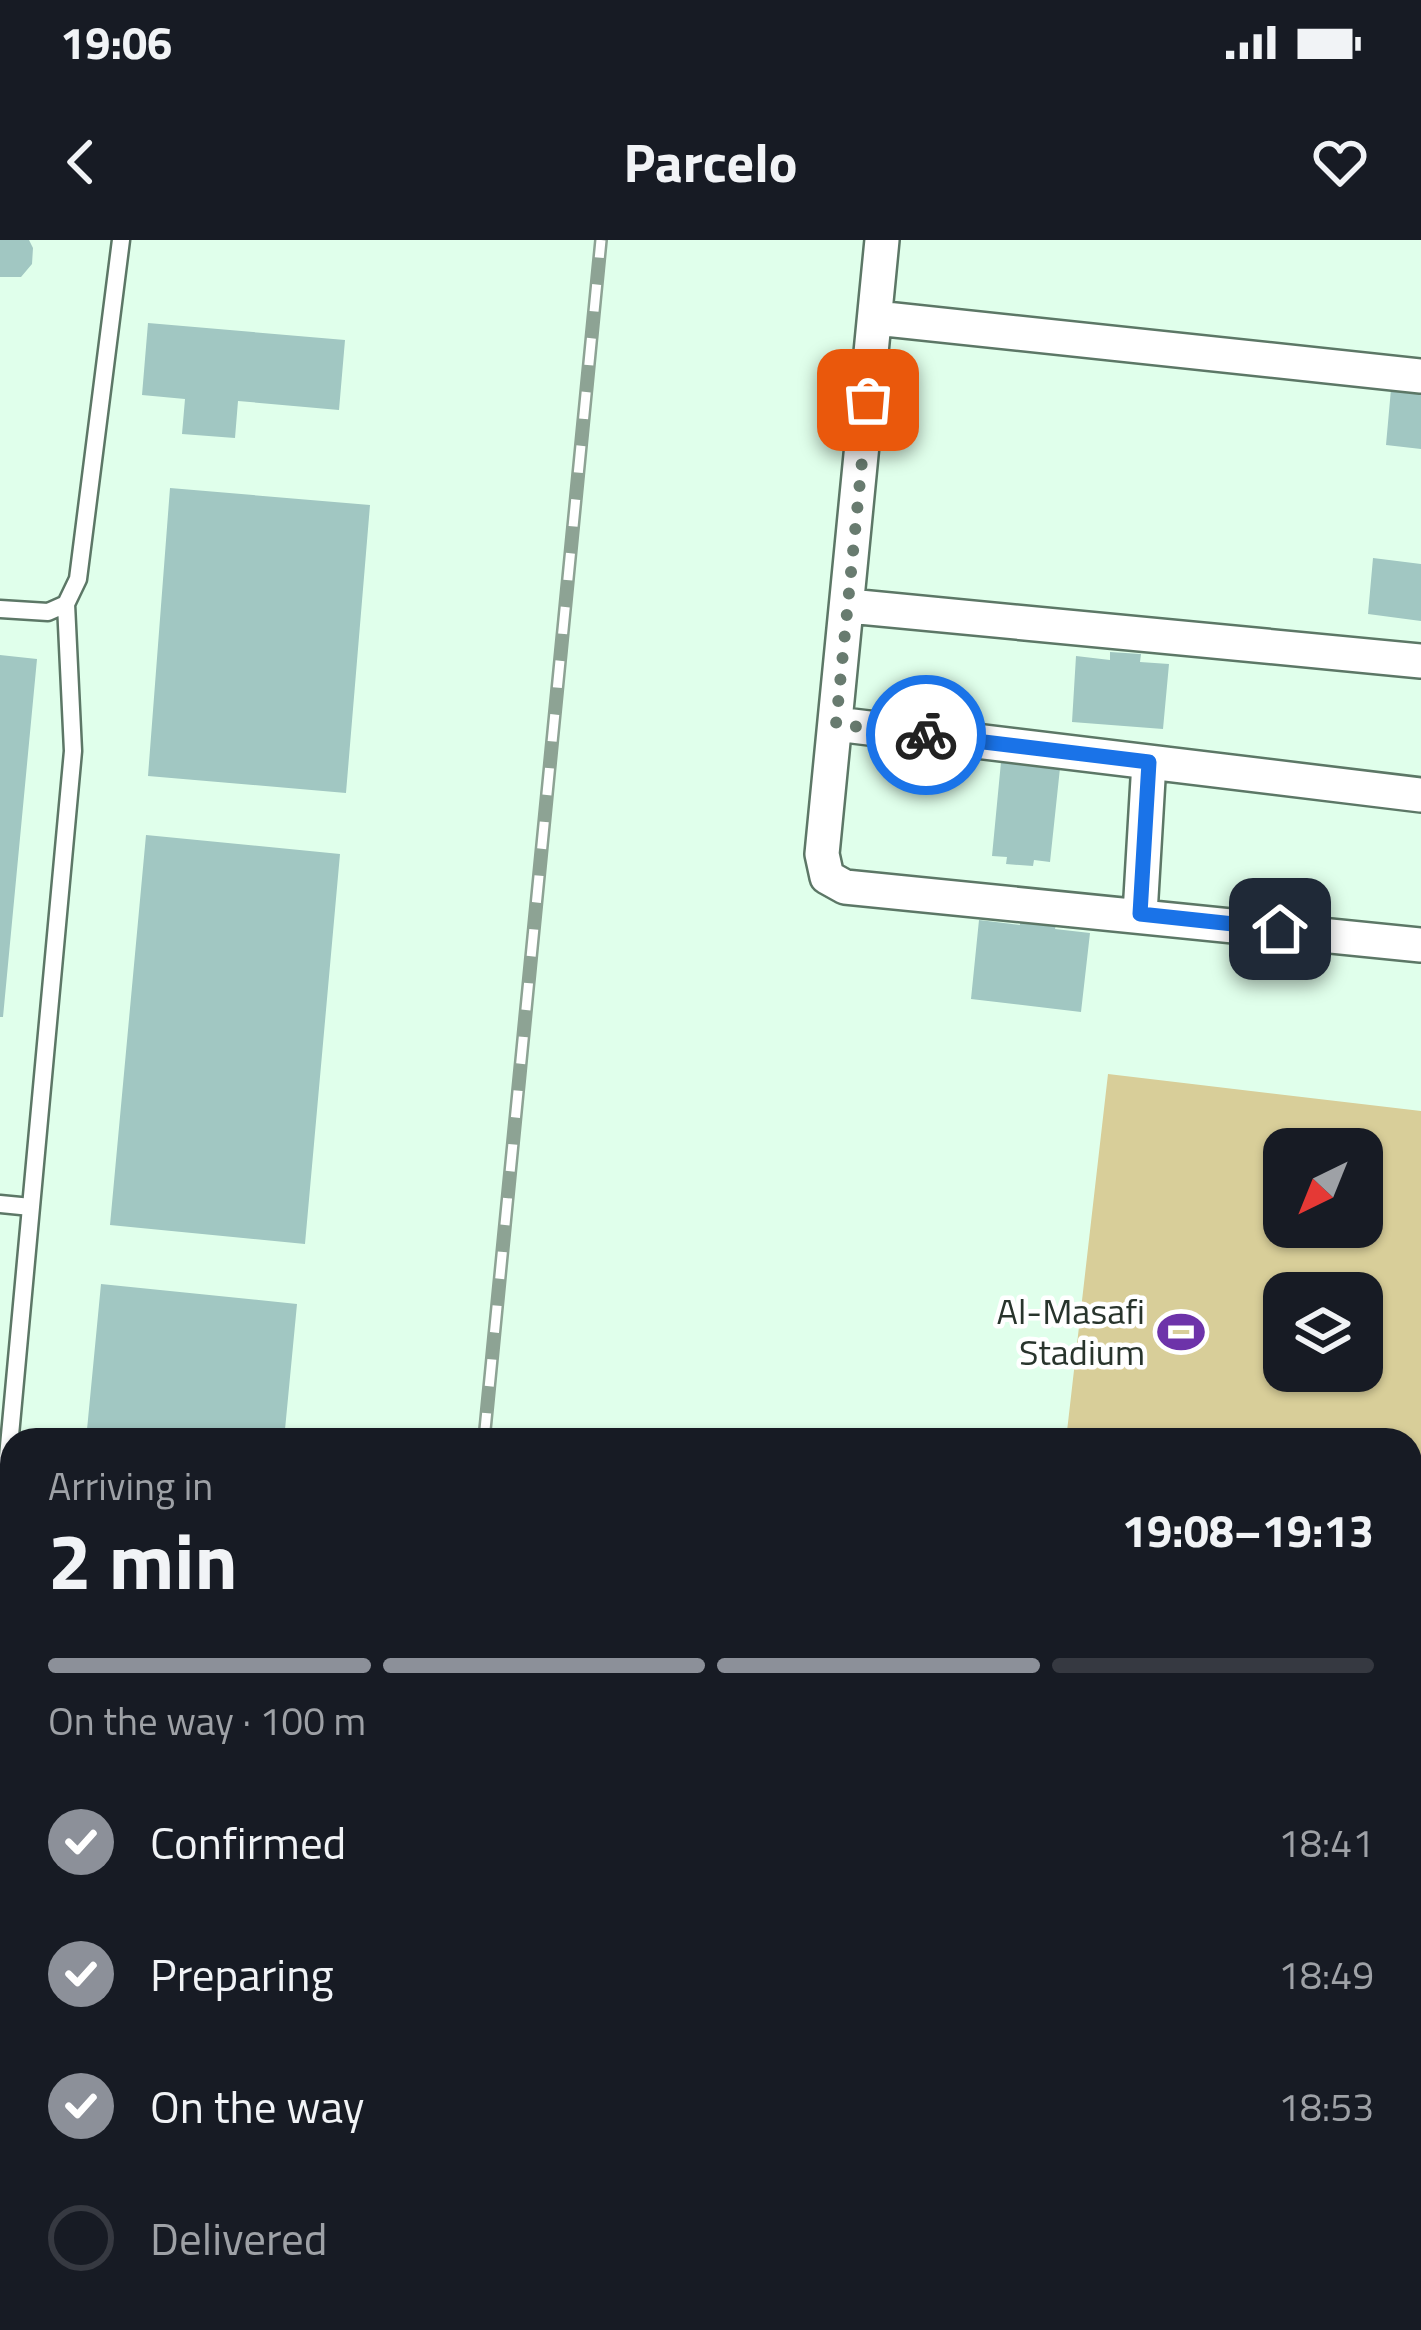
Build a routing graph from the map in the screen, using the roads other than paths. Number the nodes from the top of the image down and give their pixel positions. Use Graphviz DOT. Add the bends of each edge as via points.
graph roads {
  1 [pos="121,240"];
  2 [pos="883,240"];
  3 [pos="876,318"];
  4 [pos="1421,376"];
  5 [pos="66,604"];
  6 [pos="849,606"];
  7 [pos="0,609"];
  8 [pos="1421,661"];
  9 [pos="836,724"];
  10 [pos="1149,762"];
  11 [pos="1421,795"];
  12 [pos="1140,914"];
  13 [pos="1421,945"];
  14 [pos="0,1204"];
  15 [pos="31,1207"];
  16 [pos="11,1428"];
  1 -- 5 [label="lane" via="78,579"];
  2 -- 3 [label="street"];
  3 -- 4 [label="street"];
  3 -- 6 [label="street"];
  5 -- 7 [label="lane" via="48,612"];
  5 -- 15 [label="lane" via="73,751"];
  6 -- 8 [label="street"];
  6 -- 9 [label="street"];
  9 -- 10 [label="street"];
  9 -- 12 [label="street" via="822,854 827,877 845,887"];
  10 -- 11 [label="street"];
  10 -- 12 [label="street"];
  12 -- 13 [label="street"];
  14 -- 15 [label="lane"];
  15 -- 16 [label="lane"];
}
